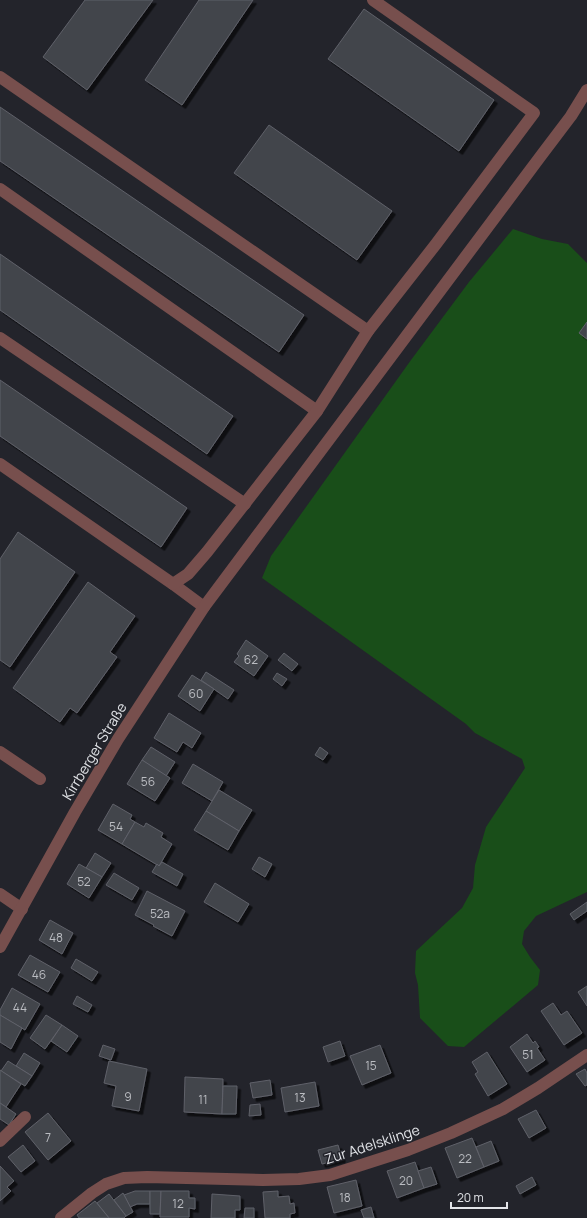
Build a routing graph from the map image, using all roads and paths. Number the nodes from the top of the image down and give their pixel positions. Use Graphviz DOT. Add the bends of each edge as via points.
graph roads {
  1 [pos="372,0"];
  2 [pos="0,77"];
  3 [pos="587,90"];
  4 [pos="0,189"];
  5 [pos="368,331"];
  6 [pos="0,338"];
  7 [pos="317,411"];
  8 [pos="0,464"];
  9 [pos="245,504"];
  10 [pos="173,584"];
  11 [pos="204,607"];
  12 [pos="0,752"];
  13 [pos="40,779"];
  14 [pos="0,894"];
  15 [pos="22,909"];
  16 [pos="0,947"];
  17 [pos="587,1055"];
  18 [pos="25,1117"];
  19 [pos="0,1141"];
  20 [pos="61,1218"];
  1 -- 5 [label="street" via="534,113"];
  2 -- 5 [label="street"];
  3 -- 11 [label="street, Kirrberger Straße" via="571,116"];
  4 -- 7 [label="street"];
  5 -- 7 [label="street"];
  6 -- 9 [label="street"];
  7 -- 9 [label="street"];
  8 -- 10 [label="street"];
  9 -- 10 [label="street" via="188,574"];
  10 -- 11 [label="street"];
  11 -- 15 [label="street, Kirrberger Straße" via="118,739"];
  12 -- 13 [label="street"];
  14 -- 15 [label="street"];
  15 -- 16 [label="street, Kirrberger Straße"];
  17 -- 20 [label="street, Zur Adelsklinge" via="538,1088 458,1130 408,1150 330,1175 263,1180 124,1178 106,1184"];
  18 -- 19 [label="street"];
}
